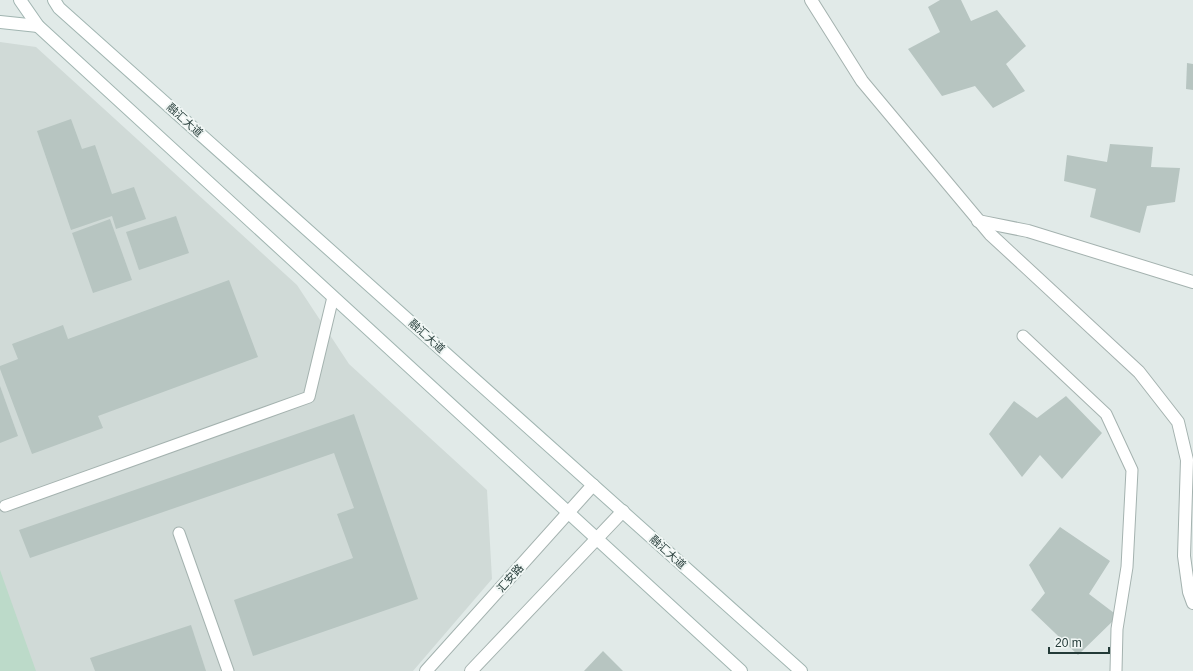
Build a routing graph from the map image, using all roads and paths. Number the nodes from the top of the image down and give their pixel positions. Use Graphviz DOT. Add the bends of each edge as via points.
graph roads {
  1 [pos="20,0"];
  2 [pos="54,0"];
  3 [pos="811,0"];
  4 [pos="0,22"];
  5 [pos="38,26"];
  6 [pos="978,221"];
  7 [pos="1193,282"];
  8 [pos="333,297"];
  9 [pos="1023,336"];
  10 [pos="593,485"];
  11 [pos="5,506"];
  12 [pos="623,511"];
  13 [pos="568,513"];
  14 [pos="179,533"];
  15 [pos="597,539"];
  16 [pos="1193,603"];
  17 [pos="228,671"];
  18 [pos="426,671"];
  19 [pos="471,671"];
  20 [pos="741,671"];
  21 [pos="801,671"];
  22 [pos="1116,671"];
  1 -- 5 [label="main road"];
  2 -- 10 [label="main road, 融汇大道"];
  3 -- 6 [label="main road" via="862,81"];
  4 -- 5 [label="main road"];
  5 -- 8 [label="main road"];
  6 -- 7 [label="main road" via="1028,231"];
  6 -- 16 [label="main road" via="1139,372 1178,422 1186,460 1184,556 1188,592"];
  8 -- 11 [label="lane" via="309,397"];
  8 -- 13 [label="main road"];
  9 -- 22 [label="lane" via="1106,414 1132,470 1127,567 1117,629"];
  10 -- 12 [label="main road, 融汇大道"];
  10 -- 13 [label="main road, 汇安路"];
  12 -- 15 [label="main road"];
  12 -- 21 [label="main road, 融汇大道"];
  13 -- 15 [label="main road"];
  13 -- 18 [label="main road, 汇安路"];
  14 -- 17 [label="lane"];
  15 -- 19 [label="main road"];
  15 -- 20 [label="main road"];
}
